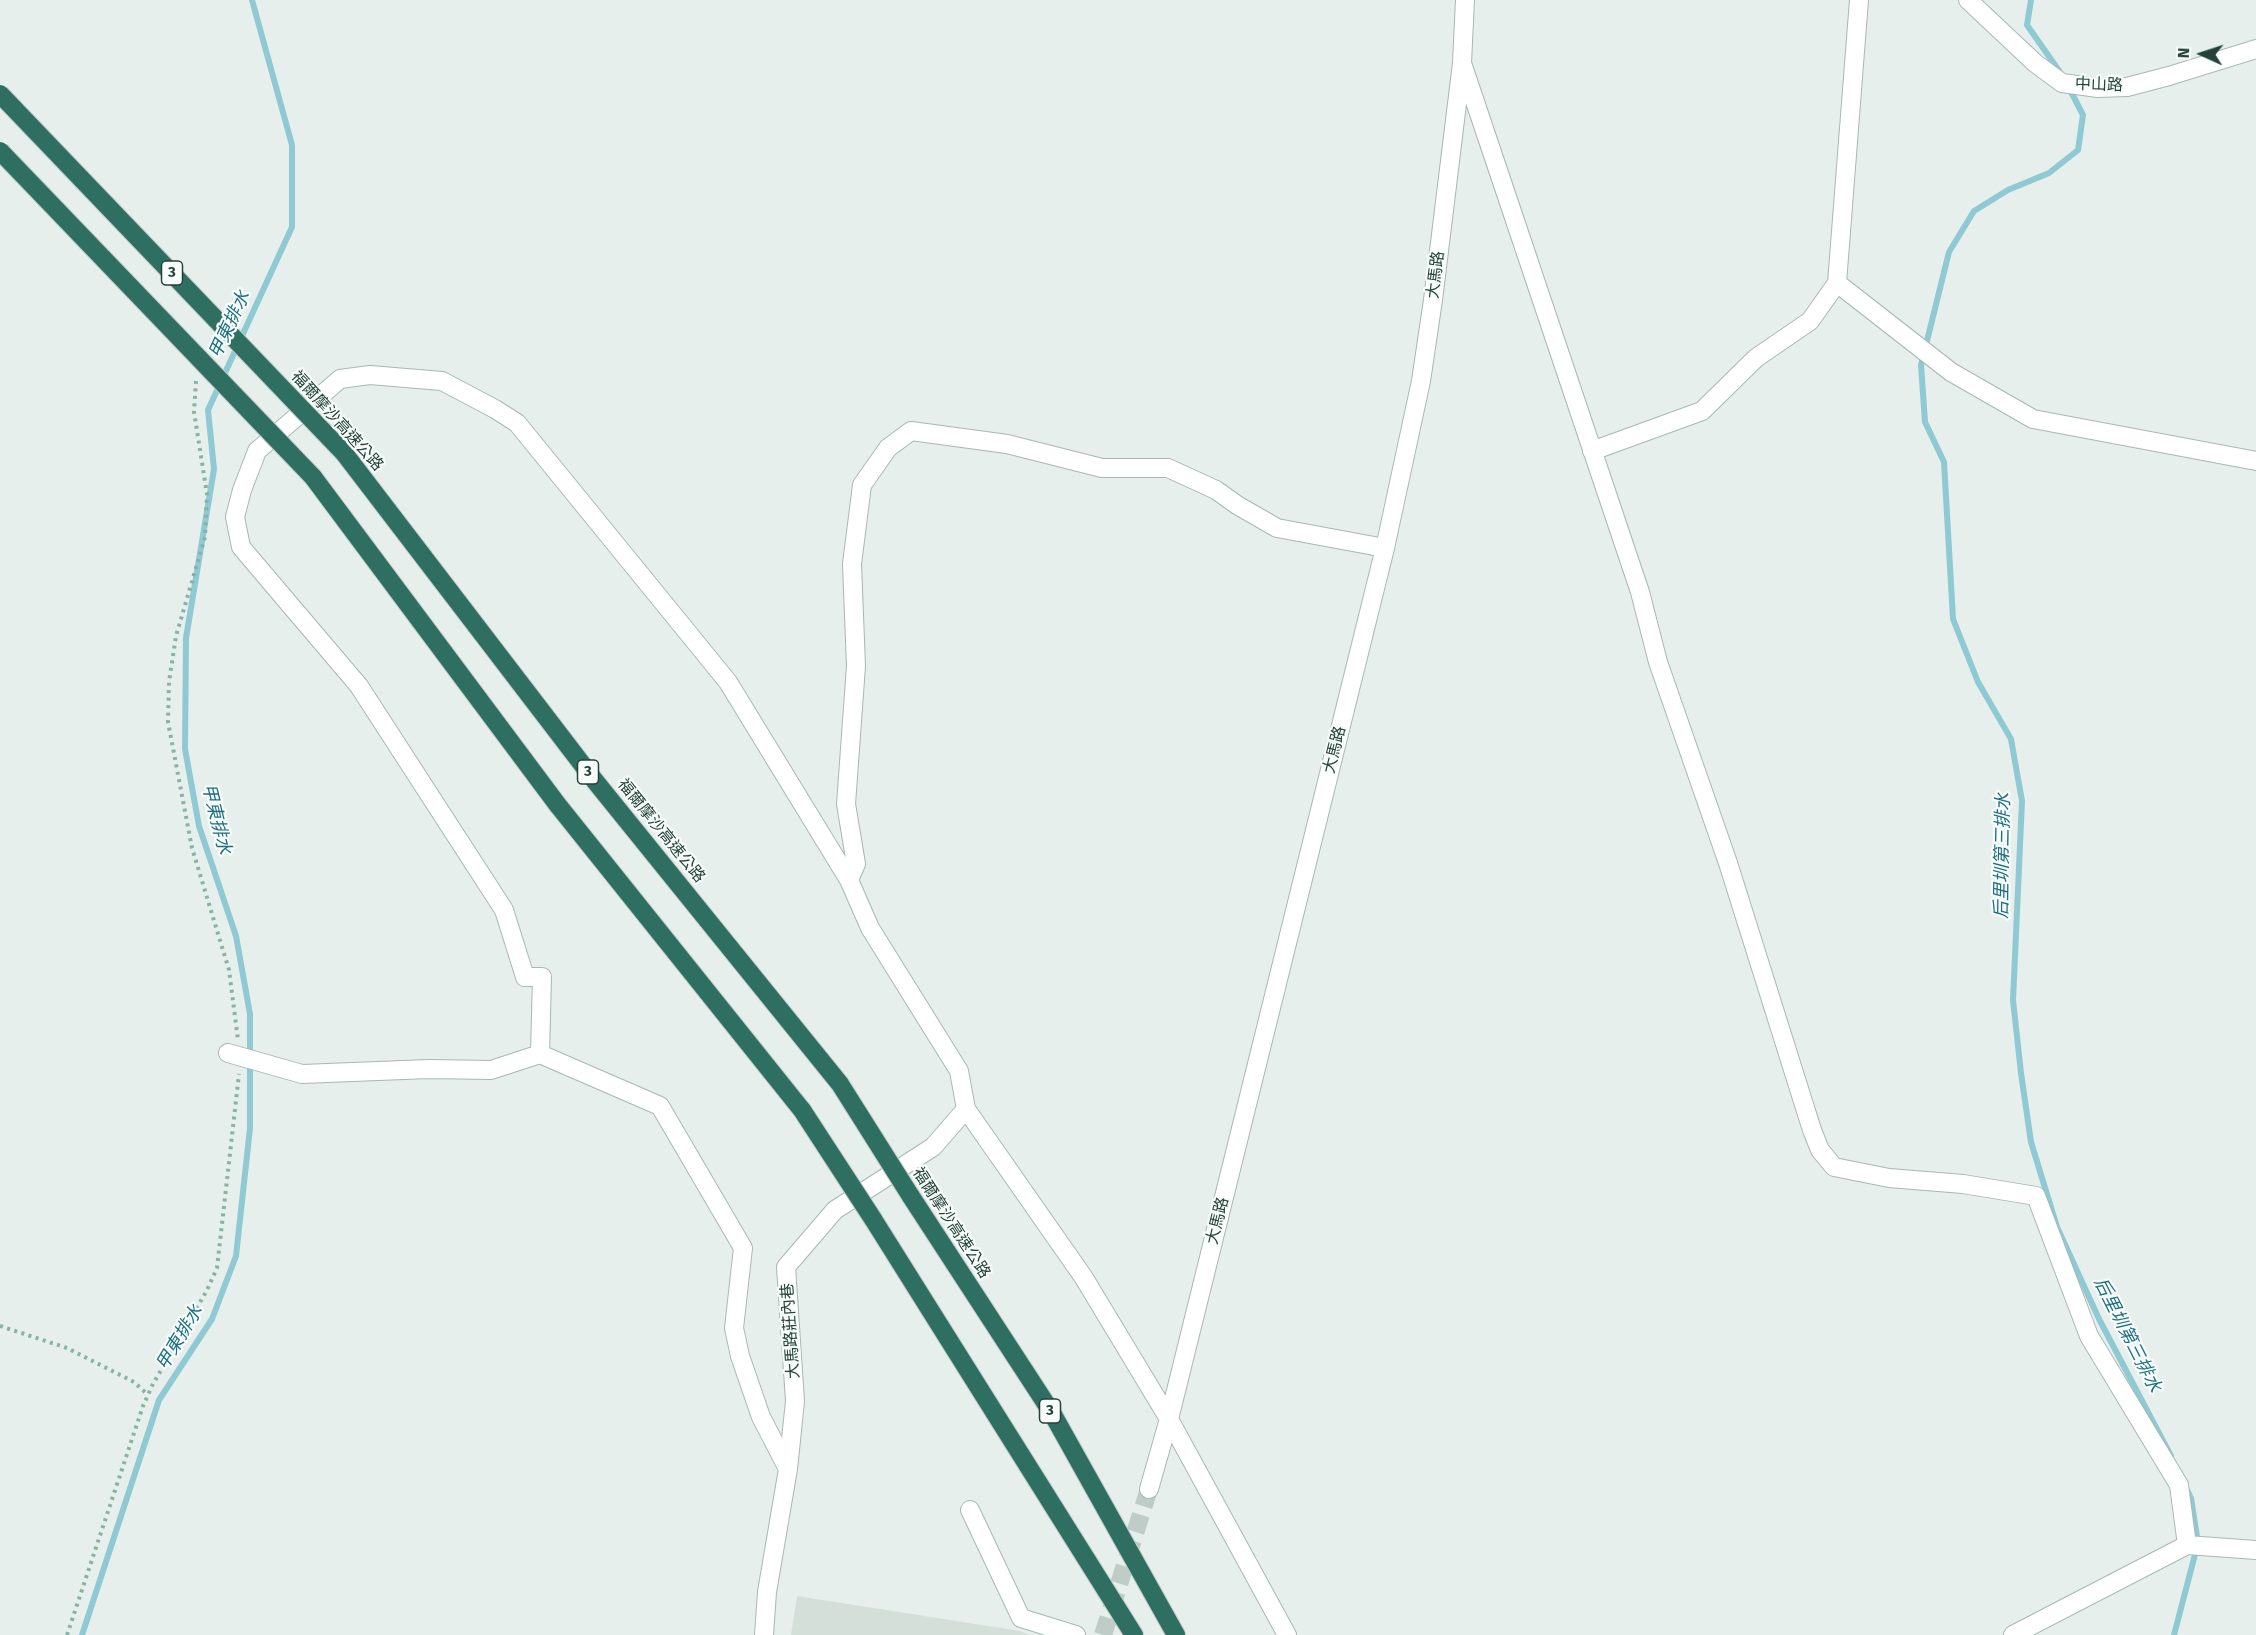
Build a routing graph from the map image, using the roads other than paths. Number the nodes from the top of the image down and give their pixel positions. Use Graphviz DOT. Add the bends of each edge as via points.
graph roads {
  1 [pos="1465,0"];
  2 [pos="1859,0"];
  3 [pos="1968,0"];
  4 [pos="2256,49"];
  5 [pos="1462,63"];
  6 [pos="0,94"];
  7 [pos="0,151"];
  8 [pos="1837,283"];
  9 [pos="1592,451"];
  10 [pos="2256,461"];
  11 [pos="1385,548"];
  12 [pos="849,880"];
  13 [pos="233,1047"];
  14 [pos="540,1054"];
  15 [pos="966,1109"];
  16 [pos="1169,1419"];
  17 [pos="788,1469"];
  18 [pos="1149,1489"];
  19 [pos="970,1510"];
  20 [pos="2187,1545"];
  21 [pos="2256,1550"];
  22 [pos="1130,1630"];
  23 [pos="764,1635"];
  24 [pos="1076,1635"];
  25 [pos="1176,1635"];
  26 [pos="1287,1635"];
  27 [pos="2013,1635"];
  1 -- 5 [label="street, 大馬路"];
  2 -- 8 [label="street"];
  3 -- 4 [label="street, 中山路" via="2062,83 2127,87"];
  5 -- 9 [label="street"];
  5 -- 11 [label="street, 大馬路" via="1421,381"];
  6 -- 25 [label="highway, 福爾摩沙高速公路 / 3, bridge" via="344,453 595,781 840,1084 1052,1413"];
  7 -- 22 [label="highway, 3, bridge" via="313,477 557,804 802,1110"];
  8 -- 9 [label="street" via="1810,321 1756,358 1702,411"];
  8 -- 10 [label="street" via="1952,372 2034,419"];
  9 -- 20 [label="street" via="1820,1150 1834,1167 1889,1178 1963,1184 2036,1196 2089,1336 2179,1485"];
  11 -- 12 [label="street" via="1277,528 1216,490 1168,468 1102,468 1007,444 911,431 888,448 862,485 852,564 856,666 846,804 856,864"];
  11 -- 16 [label="street, 大馬路"];
  12 -- 14 [label="street" via="728,682 518,423 442,381 370,375 340,379 257,452 235,517 241,546 359,686 504,910 525,977 542,978"];
  12 -- 15 [label="street" via="870,928 959,1071"];
  13 -- 14 [label="street" via="302,1074 490,1070"];
  14 -- 17 [label="street" via="660,1106 743,1248 734,1328 760,1417"];
  15 -- 16 [label="street" via="1084,1278"];
  15 -- 17 [label="street, 大馬路莊內巷" via="933,1147 835,1210 786,1267 795,1401"];
  16 -- 18 [label="street, 大馬路"];
  16 -- 26 [label="street"];
  17 -- 23 [label="street, 大馬路莊內巷" via="767,1592"];
  19 -- 24 [label="street" via="1022,1618"];
  20 -- 21 [label="street"];
  20 -- 27 [label="street"];
}
